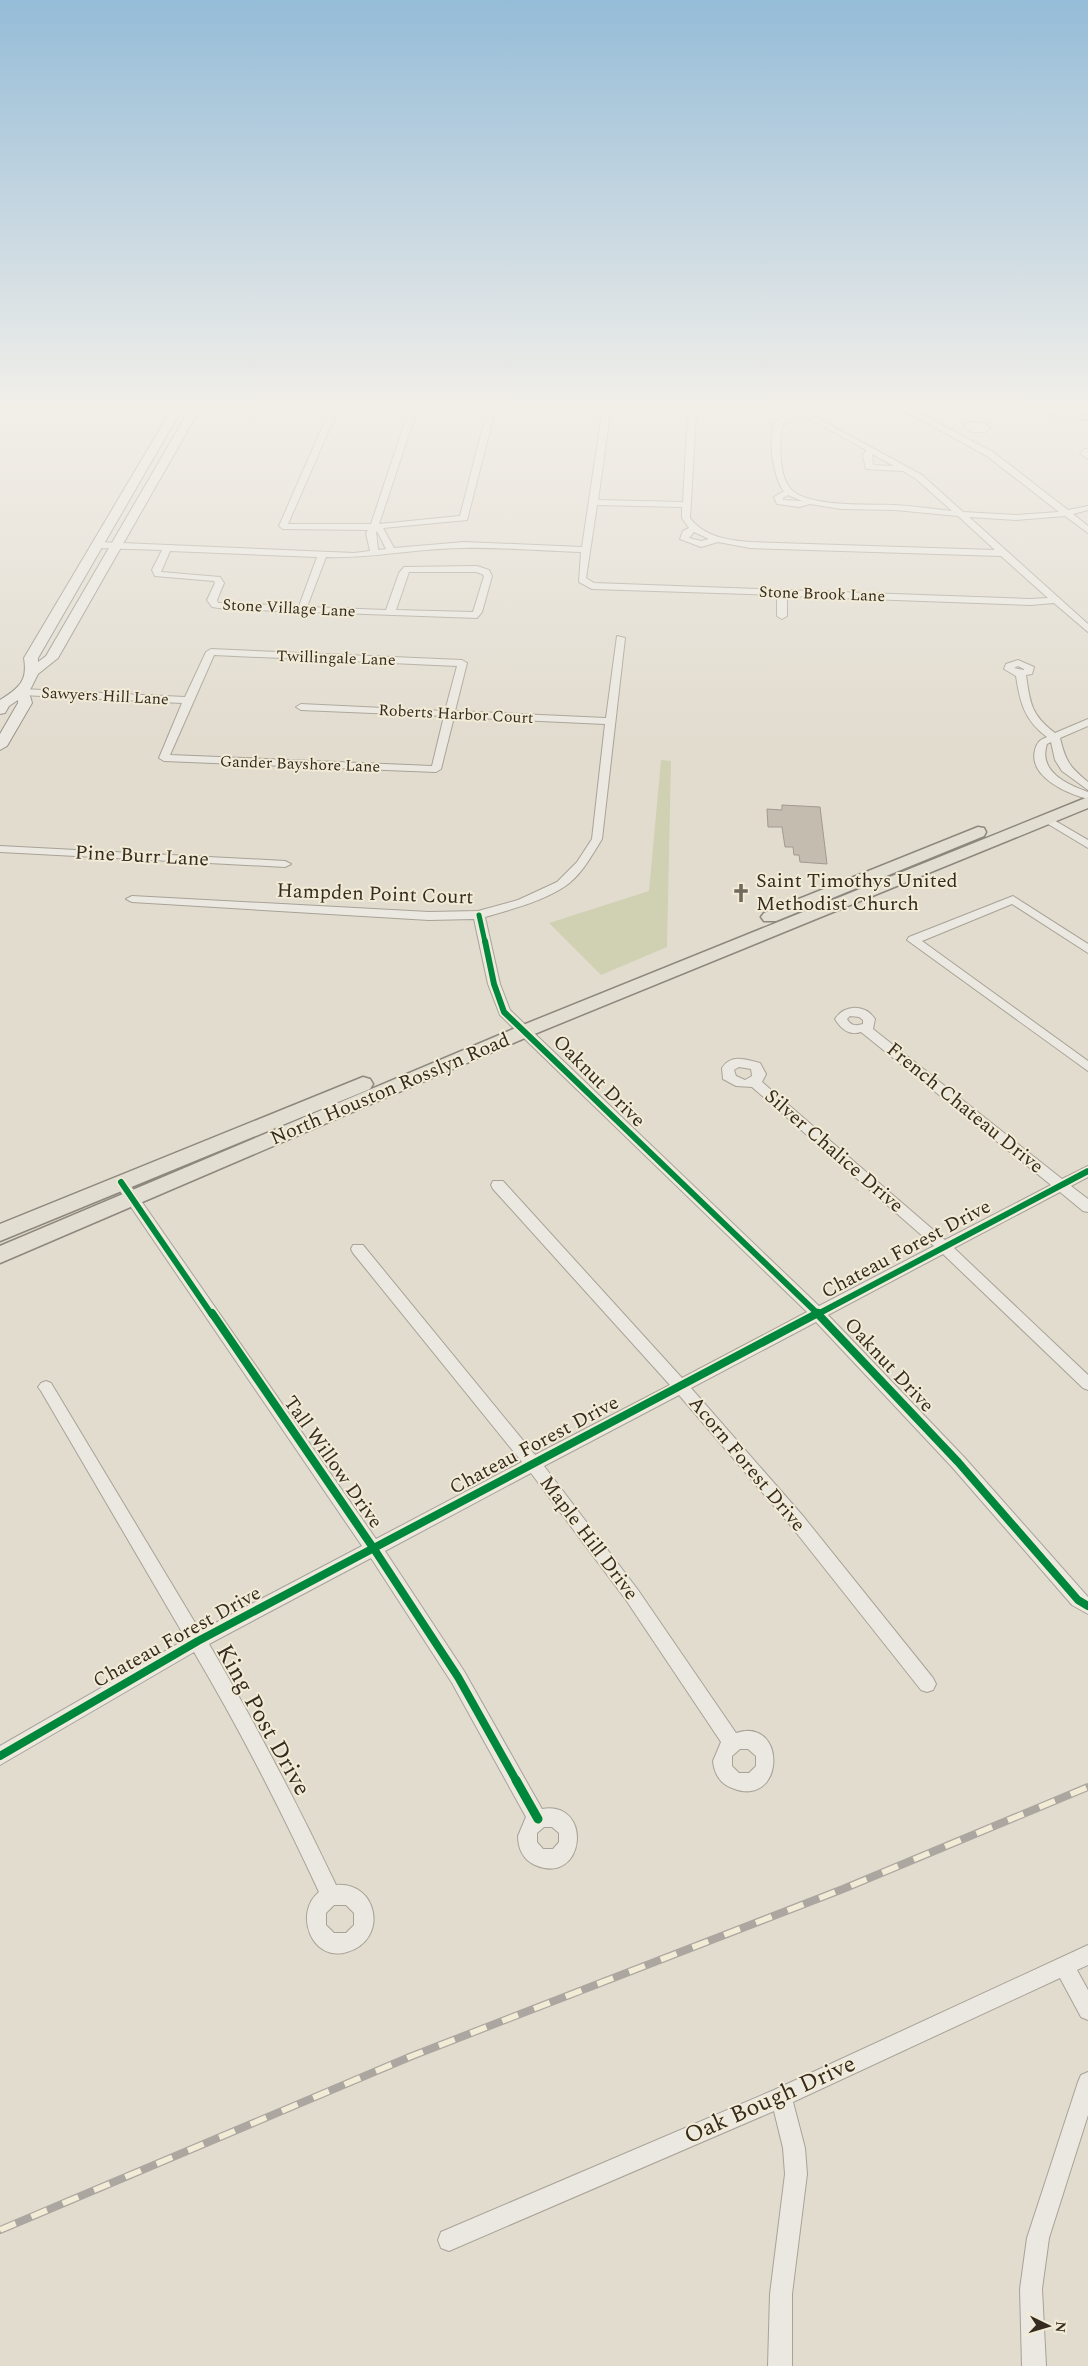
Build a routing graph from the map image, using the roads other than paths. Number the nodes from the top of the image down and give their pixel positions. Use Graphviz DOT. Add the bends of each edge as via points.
graph roads {
  1 [pos="114,517"];
  2 [pos="132,517"];
  3 [pos="287,517"];
  4 [pos="377,517"];
  5 [pos="464,517"];
  6 [pos="590,517"];
  7 [pos="686,517"];
  8 [pos="965,517"];
  9 [pos="1073,517"];
  10 [pos="374,527"];
  11 [pos="694,529"];
  12 [pos="1088,530"];
  13 [pos="717,540"];
  14 [pos="98,545"];
  15 [pos="116,546"];
  16 [pos="167,549"];
  17 [pos="586,550"];
  18 [pos="391,551"];
  19 [pos="1003,553"];
  20 [pos="324,554"];
  21 [pos="374,554"];
  22 [pos="782,592"];
  23 [pos="1056,600"];
  24 [pos="302,610"];
  25 [pos="390,612"];
  26 [pos="782,616"];
  27 [pos="1088,629"];
  28 [pos="620,638"];
  29 [pos="33,672"];
  30 [pos="1021,674"];
  31 [pos="22,692"];
  32 [pos="188,700"];
  33 [pos="301,707"];
  34 [pos="0,710"];
  35 [pos="451,714"];
  36 [pos="610,721"];
  37 [pos="1088,722"];
  38 [pos="1055,738"];
  39 [pos="0,746"];
  40 [pos="1086,793"];
  41 [pos="1047,819"];
  42 [pos="972,842"];
  43 [pos="1088,845"];
  44 [pos="0,849"];
  45 [pos="285,864"];
  46 [pos="132,899"];
  47 [pos="480,915"];
  48 [pos="1088,949"];
  49 [pos="520,1027"];
  50 [pos="865,1029"];
  51 [pos="1088,1067"];
  52 [pos="754,1082"];
  53 [pos="1088,1171"];
  54 [pos="498,1185"];
  55 [pos="1062,1186"];
  56 [pos="126,1191"];
  57 [pos="1088,1207"];
  58 [pos="0,1233"];
  59 [pos="943,1246"];
  60 [pos="358,1249"];
  61 [pos="0,1255"];
  62 [pos="817,1313"];
  63 [pos="1088,1384"];
  64 [pos="680,1385"];
  65 [pos="46,1387"];
  66 [pos="534,1465"];
  67 [pos="374,1549"];
  68 [pos="1088,1606"];
  69 [pos="198,1641"];
  70 [pos="927,1684"];
  71 [pos="732,1743"];
  72 [pos="0,1756"];
  73 [pos="538,1819"];
  74 [pos="331,1896"];
  75 [pos="1088,1955"];
  76 [pos="1064,1966"];
  77 [pos="1088,2010"];
  78 [pos="1088,2082"];
  79 [pos="781,2097"];
  80 [pos="450,2240"];
  81 [pos="780,2366"];
  82 [pos="1034,2366"];
  1 -- 14 [label="main road"];
  2 -- 15 [label="main road"];
  3 -- 10 [label="street" via="283,526"];
  4 -- 10 [label="street"];
  5 -- 10 [label="street"];
  6 -- 17 [label="street"];
  7 -- 11 [label="street"];
  8 -- 19 [label="street"];
  9 -- 12 [label="street"];
  10 -- 18 [label="street" via="382,531"];
  10 -- 21 [label="street" via="370,533"];
  11 -- 13 [label="street"];
  11 -- 13 [label="street" via="686,533 684,539 701,544"];
  13 -- 19 [label="street" via="750,545"];
  14 -- 15 [label="street"];
  14 -- 29 [label="main road" via="31,658"];
  15 -- 16 [label="street"];
  15 -- 29 [label="main road" via="51,658"];
  16 -- 20 [label="street"];
  16 -- 24 [label="street, Stone Village Lane" via="156,570 158,574 217,579 220,583 212,600 215,605"];
  17 -- 18 [label="street" via="464,545"];
  17 -- 22 [label="street, Stone Brook Lane" via="582,578 588,584"];
  18 -- 21 [label="street"];
  19 -- 23 [label="street"];
  20 -- 21 [label="street"];
  20 -- 24 [label="street"];
  22 -- 23 [label="street, Stone Brook Lane" via="1030,602"];
  22 -- 26 [label="street"];
  23 -- 27 [label="street"];
  24 -- 25 [label="street, Stone Village Lane"];
  25 -- 25 [label="street, Stone Village Lane" via="407,569 477,569 488,576 474,616"];
  28 -- 36 [label="street, Hampden Point Court"];
  29 -- 31 [label="main road"];
  30 -- 38 [label="street" via="1028,711 1033,720"];
  31 -- 32 [label="street, Sawyers Hill Lane"];
  31 -- 34 [label="main road" via="4,703"];
  31 -- 39 [label="main road" via="25,703"];
  32 -- 35 [label="street, Twillingale Lane" via="211,652 462,663"];
  32 -- 35 [label="street, Gander Bayshore Lane" via="164,758 436,770"];
  33 -- 35 [label="street, Roberts Harbor Court"];
  35 -- 36 [label="street, Roberts Harbor Court"];
  36 -- 47 [label="street, Hampden Point Court" via="597,839 581,864 560,884 522,902"];
  37 -- 38 [label="street"];
  38 -- 40 [label="street" via="1060,760"];
  38 -- 40 [label="street" via="1043,742 1040,748 1042,766 1055,780"];
  40 -- 41 [label="main road, North Houston Rosslyn Road"];
  40 -- 42 [label="main road, North Houston Rosslyn Road"];
  41 -- 42 [label="main road, North Houston Rosslyn Road"];
  41 -- 43 [label="street"];
  42 -- 49 [label="main road, North Houston Rosslyn Road"];
  44 -- 45 [label="street, Pine Burr Lane"];
  46 -- 47 [label="street, Hampden Point Court" via="429,916"];
  47 -- 49 [label="street, Oaknut Drive" via="494,984 504,1012"];
  48 -- 51 [label="street" via="1013,899 914,940"];
  49 -- 56 [label="main road, North Houston Rosslyn Road"];
  49 -- 62 [label="street, Oaknut Drive"];
  50 -- 55 [label="street, French Chateau Drive"];
  52 -- 59 [label="street, Silver Chalice Drive"];
  53 -- 55 [label="street, Chateau Forest Drive"];
  54 -- 64 [label="street, Acorn Forest Drive"];
  55 -- 57 [label="street, French Chateau Drive"];
  55 -- 59 [label="street, Chateau Forest Drive"];
  56 -- 58 [label="main road, North Houston Rosslyn Road"];
  56 -- 61 [label="main road, North Houston Rosslyn Road"];
  56 -- 67 [label="street, Tall Willow Drive"];
  59 -- 62 [label="street, Chateau Forest Drive"];
  59 -- 63 [label="street, Silver Chalice Drive"];
  60 -- 66 [label="street, Maple Hill Drive"];
  62 -- 64 [label="street, Chateau Forest Drive"];
  62 -- 68 [label="street, Oaknut Drive" via="958,1462 1078,1600"];
  64 -- 66 [label="street, Chateau Forest Drive"];
  64 -- 70 [label="street, Acorn Forest Drive" via="797,1521"];
  65 -- 69 [label="street, King Post Drive"];
  66 -- 67 [label="street, Chateau Forest Drive"];
  66 -- 71 [label="street, Maple Hill Drive" via="632,1594"];
  67 -- 69 [label="street, Chateau Forest Drive"];
  67 -- 73 [label="street, Tall Willow Drive" via="458,1677"];
  69 -- 72 [label="street, Chateau Forest Drive"];
  69 -- 74 [label="street, King Post Drive" via="290,1808"];
  75 -- 76 [label="street, Oak Bough Drive"];
  76 -- 77 [label="street"];
  76 -- 79 [label="street, Oak Bough Drive"];
  78 -- 82 [label="street" via="1038,2238 1031,2289"];
  79 -- 80 [label="street, Oak Bough Drive"];
  79 -- 81 [label="street" via="794,2148 796,2174 781,2294"];
}
